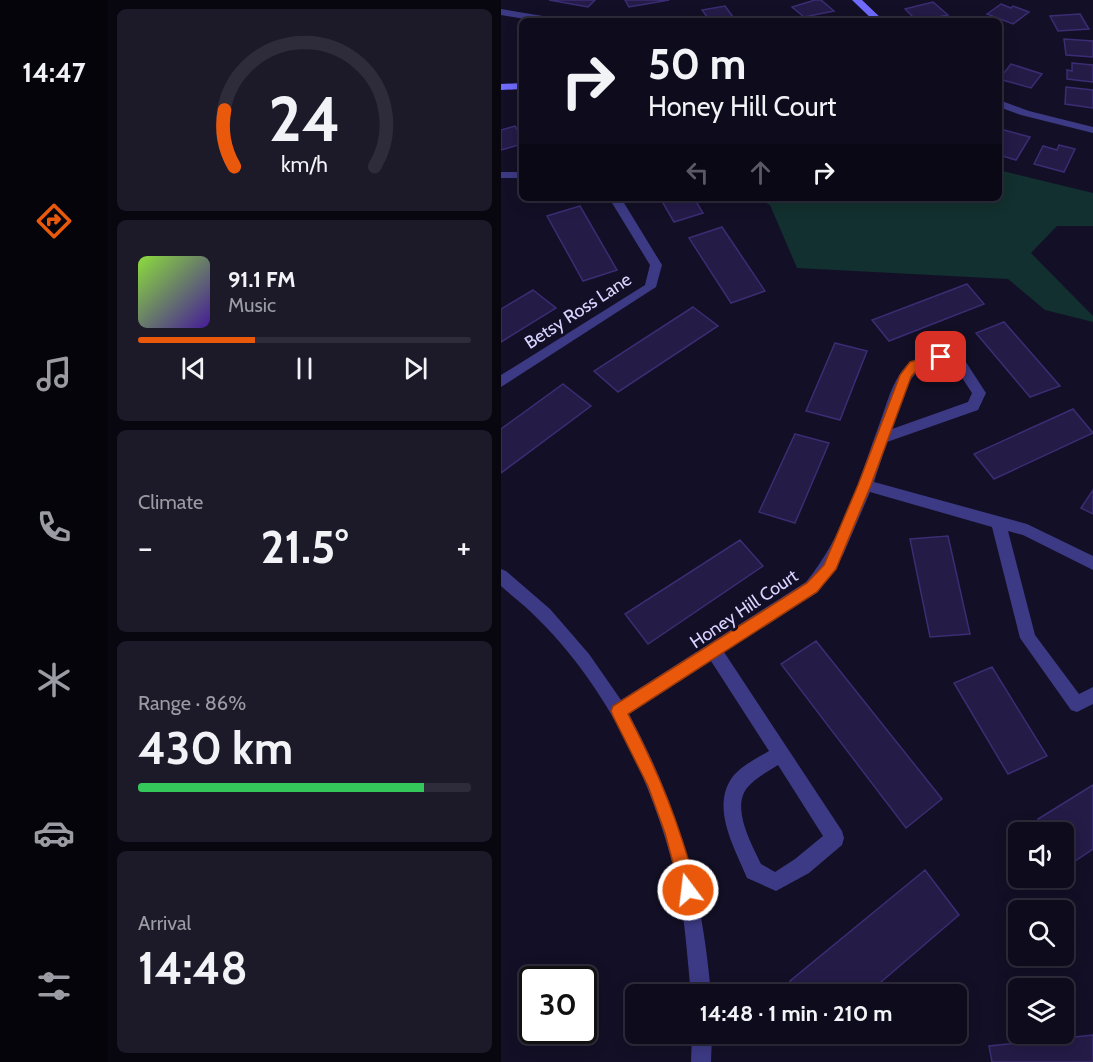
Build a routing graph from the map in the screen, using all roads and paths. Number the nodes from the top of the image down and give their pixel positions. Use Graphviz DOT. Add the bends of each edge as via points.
graph roads {
  1 [pos="857,0"];
  2 [pos="501,12"];
  3 [pos="537,18"];
  4 [pos="876,18"];
  5 [pos="519,86"];
  6 [pos="501,87"];
  7 [pos="1002,104"];
  8 [pos="1093,130"];
  9 [pos="519,175"];
  10 [pos="501,176"];
  11 [pos="617,201"];
  12 [pos="501,382"];
  13 [pos="881,440"];
  14 [pos="865,485"];
  15 [pos="998,521"];
  16 [pos="1093,563"];
  17 [pos="501,576"];
  18 [pos="715,652"];
  19 [pos="1093,695"];
  20 [pos="619,711"];
  21 [pos="780,754"];
  22 [pos="700,984"];
  23 [pos="702,1044"];
  24 [pos="701,1062"];
  1 -- 4 [label="street"];
  2 -- 3 [label="street"];
  5 -- 6 [label="street"];
  7 -- 8 [label="street"];
  9 -- 10 [label="street"];
  11 -- 12 [label="street, Betsy Ross Lane" via="656,265 650,287"];
  13 -- 13 [label="street, Honey Hill Court" via="973,406 979,393 957,359 941,357 914,366 906,375"];
  13 -- 14 [label="street, Honey Hill Court"];
  14 -- 15 [label="street"];
  14 -- 18 [label="street, Honey Hill Court" via="829,569 812,587"];
  15 -- 16 [label="street" via="1027,530"];
  15 -- 19 [label="street" via="1028,638 1077,704"];
  17 -- 20 [label="street" via="549,618"];
  18 -- 20 [label="street, Honey Hill Court"];
  18 -- 21 [label="street"];
  20 -- 22 [label="street" via="655,782 673,833 688,890"];
  21 -- 21 [label="street" via="835,838 776,882 754,871 735,823 732,802 739,784"];
  23 -- 24 [label="street"];
}
